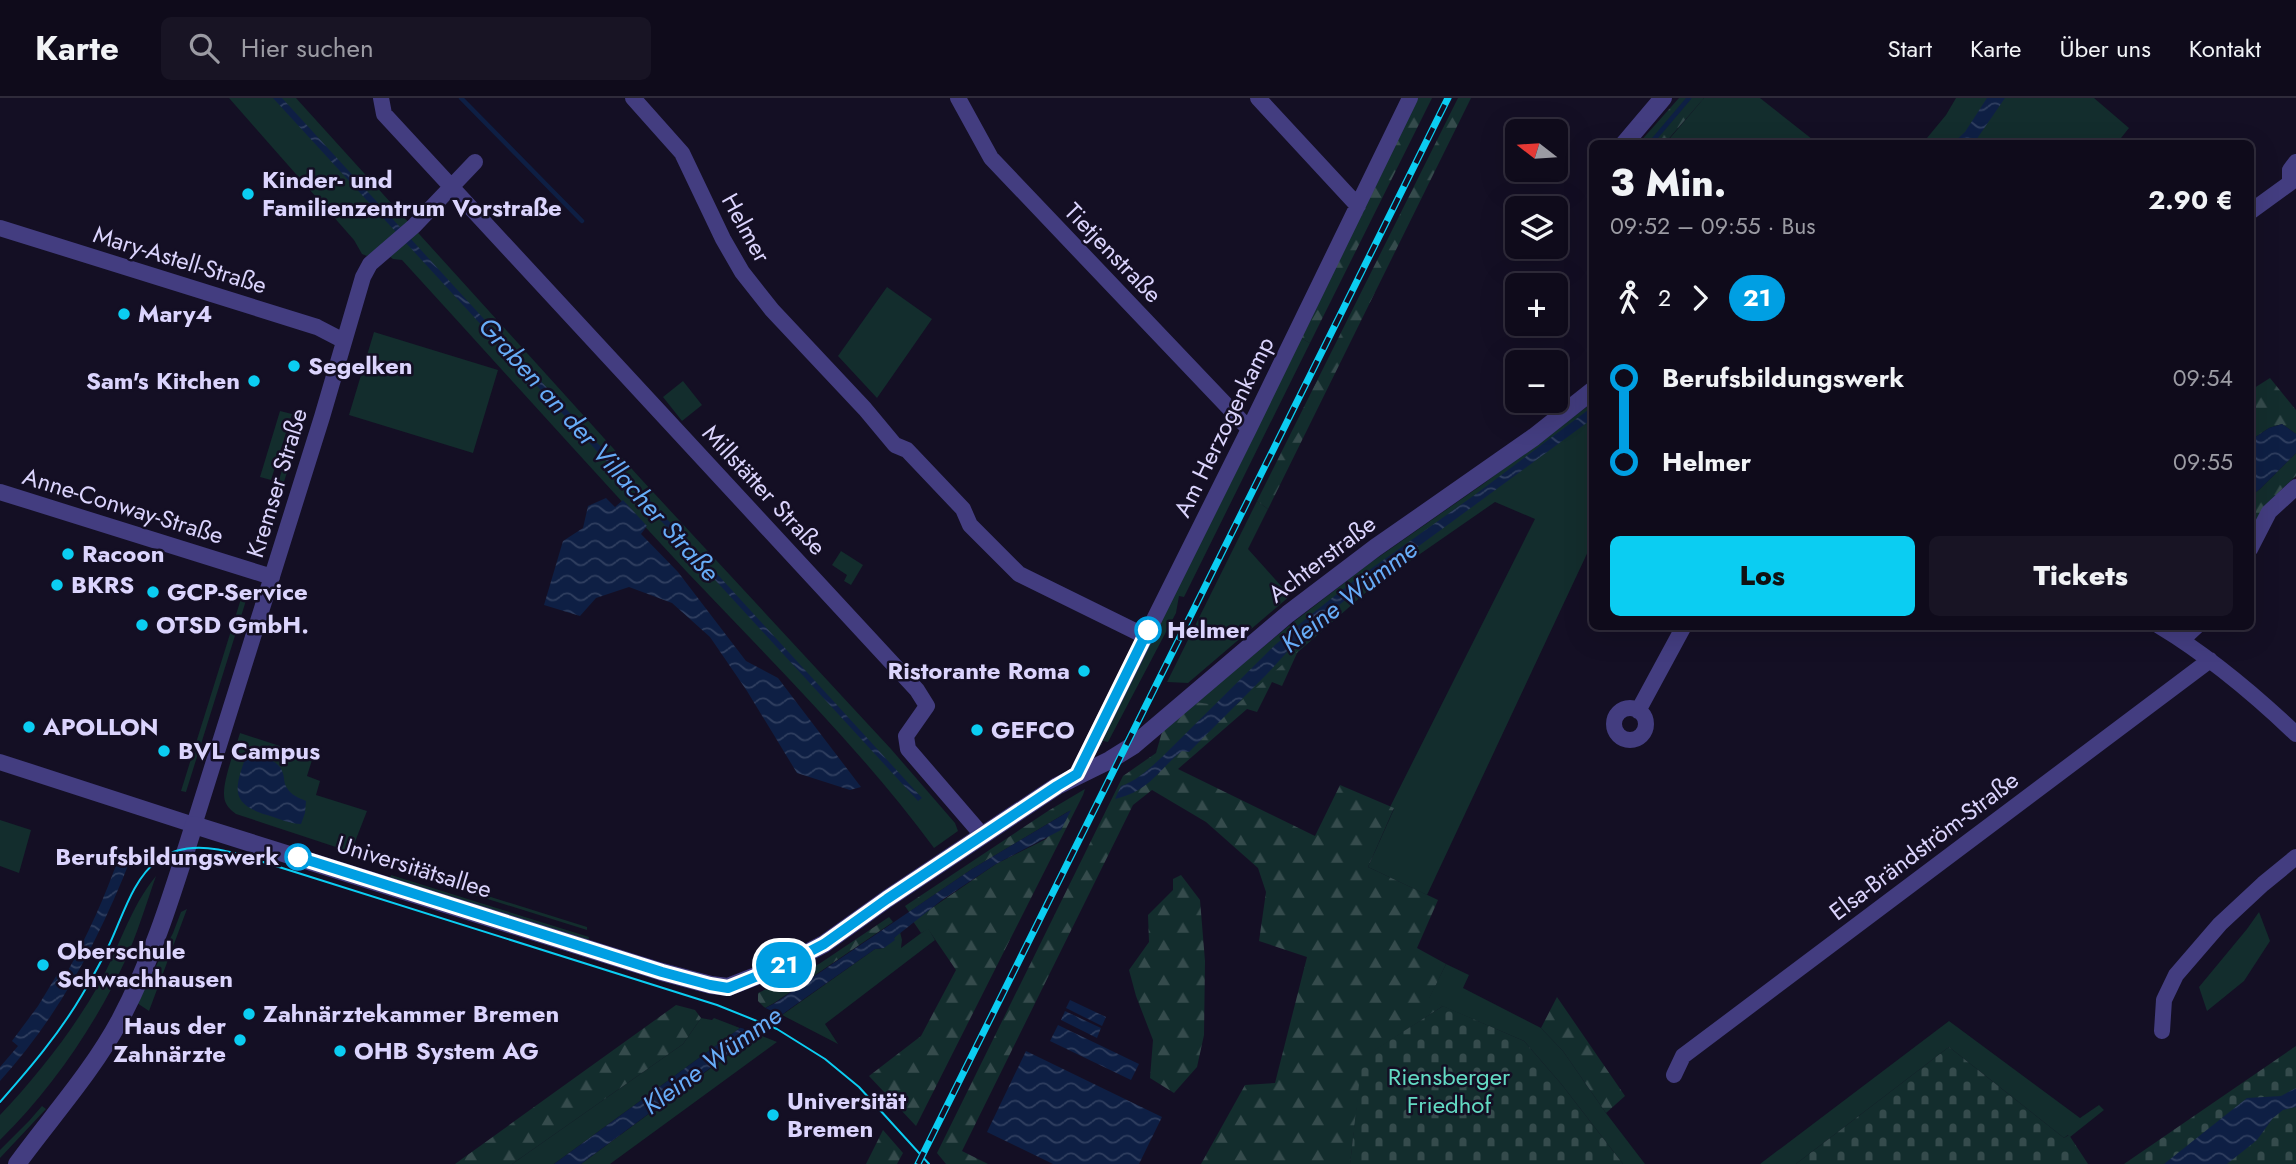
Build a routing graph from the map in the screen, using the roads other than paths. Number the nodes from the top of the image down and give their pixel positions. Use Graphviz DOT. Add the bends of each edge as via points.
graph roads {
  1 [pos="381,98"];
  2 [pos="633,98"];
  3 [pos="958,98"];
  4 [pos="1258,98"];
  5 [pos="1410,98"];
  6 [pos="1664,98"];
  7 [pos="1628,140"];
  8 [pos="475,162"];
  9 [pos="2296,162"];
  10 [pos="2293,184"];
  11 [pos="452,187"];
  12 [pos="1358,206"];
  13 [pos="2254,209"];
  14 [pos="0,228"];
  15 [pos="344,341"];
  16 [pos="1589,392"];
  17 [pos="1249,429"];
  18 [pos="2296,486"];
  19 [pos="0,492"];
  20 [pos="2254,542"];
  21 [pos="272,577"];
  22 [pos="1682,630"];
  23 [pos="2166,630"];
  24 [pos="2193,630"];
  25 [pos="1145,636"];
  26 [pos="2182,640"];
  27 [pos="2210,660"];
  28 [pos="1638,711"];
  29 [pos="2296,734"];
  30 [pos="0,762"];
  31 [pos="1077,774"];
  32 [pos="194,825"];
  33 [pos="983,836"];
  34 [pos="2296,858"];
  35 [pos="728,988"];
  36 [pos="2162,1031"];
  37 [pos="1674,1075"];
  38 [pos="30,1147"];
  39 [pos="9,1164"];
  40 [pos="17,1164"];
  1 -- 11 [label="street" via="384,114"];
  2 -- 25 [label="street, Helmer" via="682,153 742,272 895,445 907,450 963,509 970,525 1019,574"];
  3 -- 17 [label="street, Tietjenstraße" via="991,158"];
  4 -- 12 [label="street"];
  5 -- 12 [label="street, Am Herzogenkamp"];
  6 -- 7 [label="street"];
  8 -- 11 [label="street, Kremser Straße"];
  9 -- 10 [label="street" via="2290,170"];
  10 -- 13 [label="street"];
  11 -- 15 [label="street, Kremser Straße" via="370,264"];
  11 -- 33 [label="street, Millstätter Straße" via="917,690 927,706 906,736 908,750"];
  12 -- 17 [label="street, Am Herzogenkamp"];
  14 -- 15 [label="street, Mary-Astell-Straße" via="317,327"];
  15 -- 21 [label="street, Kremser Straße"];
  16 -- 31 [label="street, Achterstraße" via="1288,614 1134,745"];
  17 -- 25 [label="street, Am Herzogenkamp"];
  18 -- 20 [label="street" via="2269,512"];
  19 -- 21 [label="street, Anne-Conway-Straße"];
  21 -- 32 [label="street, Kremser Straße"];
  22 -- 28 [label="street"];
  23 -- 26 [label="street"];
  24 -- 26 [label="street"];
  25 -- 31 [label="street, Am Herzogenkamp"];
  26 -- 27 [label="street"];
  27 -- 29 [label="street"];
  27 -- 37 [label="street, Elsa-Brändström-Straße" via="1683,1056"];
  30 -- 32 [label="street"];
  31 -- 33 [label="street, Achterstraße"];
  32 -- 35 [label="street, Universitätsallee" via="662,972"];
  32 -- 38 [label="street" via="153,950 118,1022"];
  33 -- 35 [label="street, Achterstraße" via="824,944"];
  34 -- 36 [label="street" via="2220,924 2176,975 2164,1000"];
  38 -- 39 [label="street"];
  38 -- 40 [label="street"];
}
